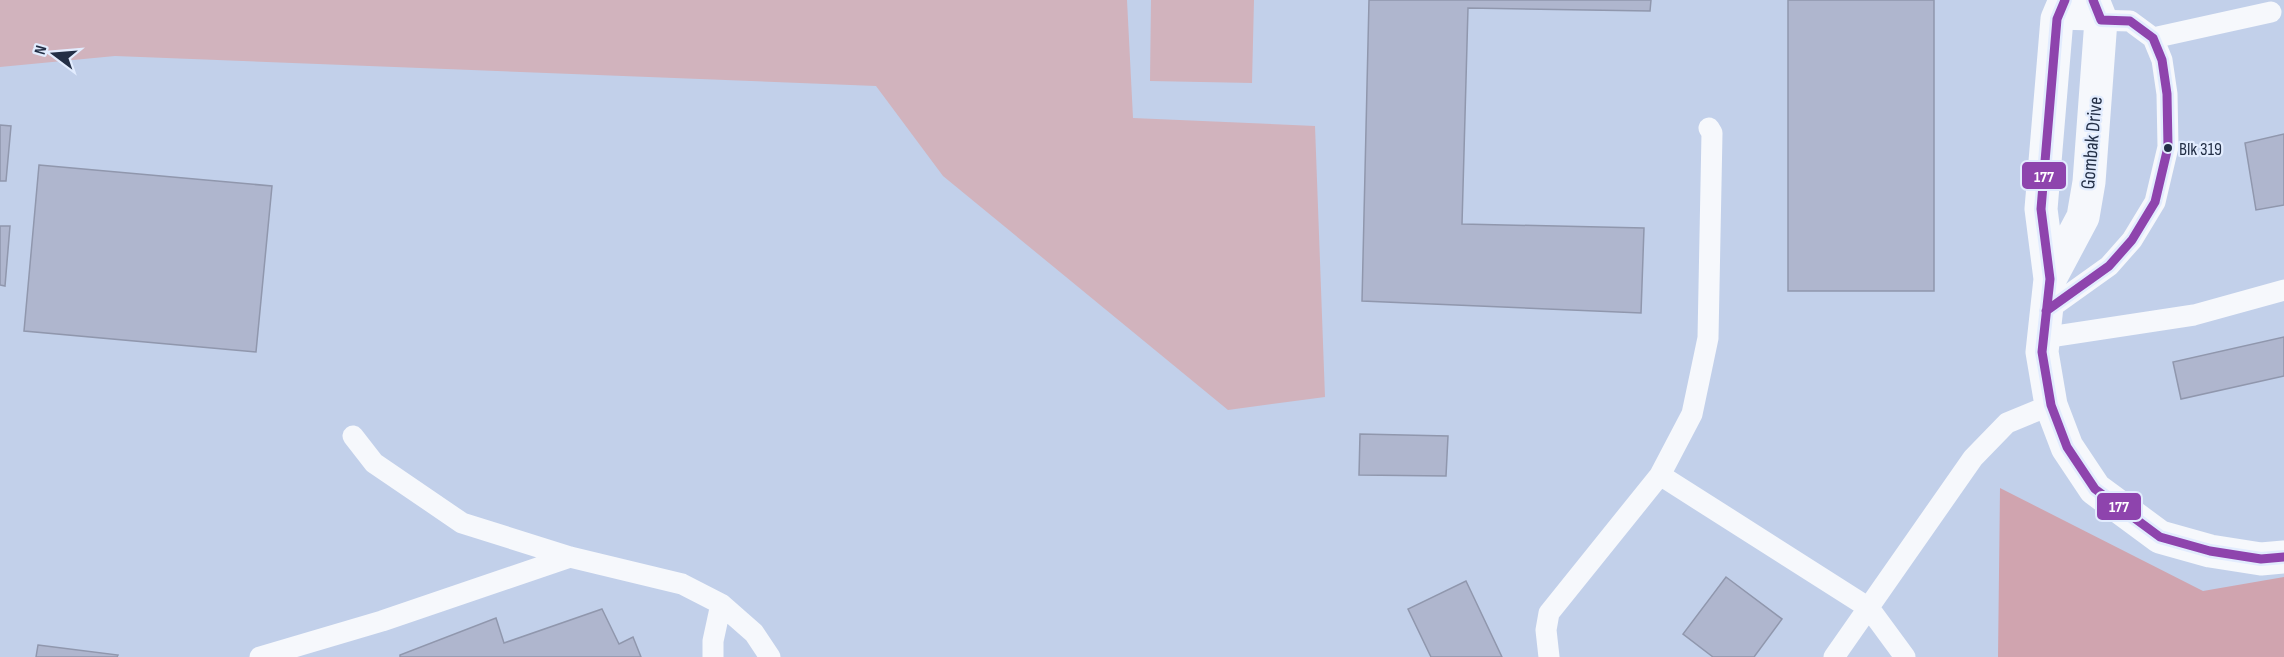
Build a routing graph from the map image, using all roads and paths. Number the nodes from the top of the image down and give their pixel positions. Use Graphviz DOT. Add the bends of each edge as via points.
graph roads {
  1 [pos="2061,10"];
  2 [pos="2097,10"];
  3 [pos="2271,12"];
  4 [pos="2152,38"];
  5 [pos="1709,128"];
  6 [pos="2050,279"];
  7 [pos="2284,290"];
  8 [pos="2045,324"];
  9 [pos="2052,405"];
  10 [pos="353,436"];
  11 [pos="1660,475"];
  12 [pos="570,557"];
  13 [pos="2284,557"];
  14 [pos="721,604"];
  15 [pos="1869,608"];
  16 [pos="260,657"];
  17 [pos="713,657"];
  18 [pos="770,657"];
  19 [pos="1550,657"];
  20 [pos="1834,657"];
  21 [pos="1905,657"];
  1 -- 2 [label="lane"];
  1 -- 6 [label="street, Gombak Drive" via="2041,209"];
  2 -- 4 [label="lane" via="2130,21"];
  2 -- 6 [label="street, Gombak Drive" via="2089,182 2083,217"];
  3 -- 4 [label="lane"];
  4 -- 8 [label="lane" via="2162,60 2167,94 2168,147 2155,202 2132,240 2109,266"];
  5 -- 11 [label="lane" via="1712,133 1708,338 1692,414"];
  6 -- 8 [label="street, Gombak Drive"];
  7 -- 8 [label="lane" via="2194,315"];
  8 -- 9 [label="street, Gombak Drive" via="2042,352"];
  9 -- 13 [label="street, Gombak Drive" via="2067,447 2095,489 2160,537 2210,551 2261,559"];
  9 -- 15 [label="lane" via="2007,423 1974,458"];
  10 -- 12 [label="lane" via="374,463 462,522"];
  11 -- 15 [label="lane"];
  11 -- 19 [label="lane" via="1549,613 1546,630"];
  12 -- 14 [label="lane" via="682,584"];
  12 -- 16 [label="lane" via="382,621"];
  14 -- 17 [label="lane"];
  14 -- 18 [label="lane" via="754,633"];
  15 -- 20 [label="lane"];
  15 -- 21 [label="lane"];
}
